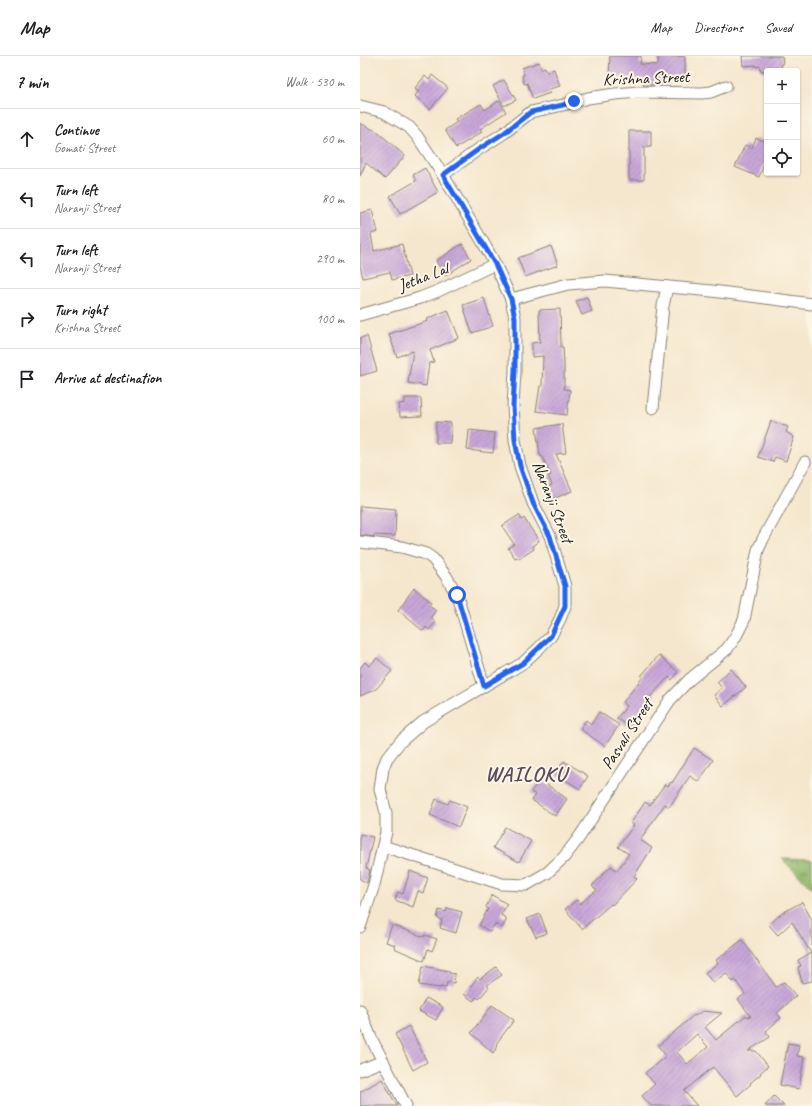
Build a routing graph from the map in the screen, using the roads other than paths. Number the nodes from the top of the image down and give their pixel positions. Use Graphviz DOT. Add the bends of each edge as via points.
graph roads {
  1 [pos="726,86"];
  2 [pos="360,106"];
  3 [pos="443,175"];
  4 [pos="495,264"];
  5 [pos="667,287"];
  6 [pos="511,299"];
  7 [pos="812,304"];
  8 [pos="360,315"];
  9 [pos="653,408"];
  10 [pos="805,462"];
  11 [pos="360,542"];
  12 [pos="484,686"];
  13 [pos="383,846"];
  14 [pos="360,927"];
  15 [pos="360,1010"];
  16 [pos="383,1061"];
  17 [pos="360,1070"];
  18 [pos="406,1106"];
  1 -- 3 [label="street, Krishna Street" via="702,93 615,94 531,112"];
  2 -- 3 [label="street, Naranji Street" via="384,112 409,127"];
  3 -- 4 [label="street, Naranji Street"];
  4 -- 6 [label="street, Naranji Street"];
  4 -- 8 [label="street, Jetha Lal" via="420,298"];
  5 -- 6 [label="street" via="605,281 583,282"];
  5 -- 7 [label="street"];
  5 -- 9 [label="street"];
  6 -- 12 [label="street, Naranji Street" via="515,318 515,440 520,466 533,503 550,536 563,578 565,606 547,640 523,663"];
  10 -- 13 [label="street, Pasvali Street" via="758,550 744,620 736,636 727,649 689,680 670,700 564,858 547,873 526,885 502,884"];
  11 -- 12 [label="street" via="402,547 426,554 433,559 457,595"];
  12 -- 13 [label="street, Naranji Street" via="423,722 400,742 388,758 383,768 380,789 386,813"];
  13 -- 14 [label="street, Naranji Street"];
  15 -- 16 [label="street"];
  16 -- 17 [label="street"];
  16 -- 18 [label="street"];
}
